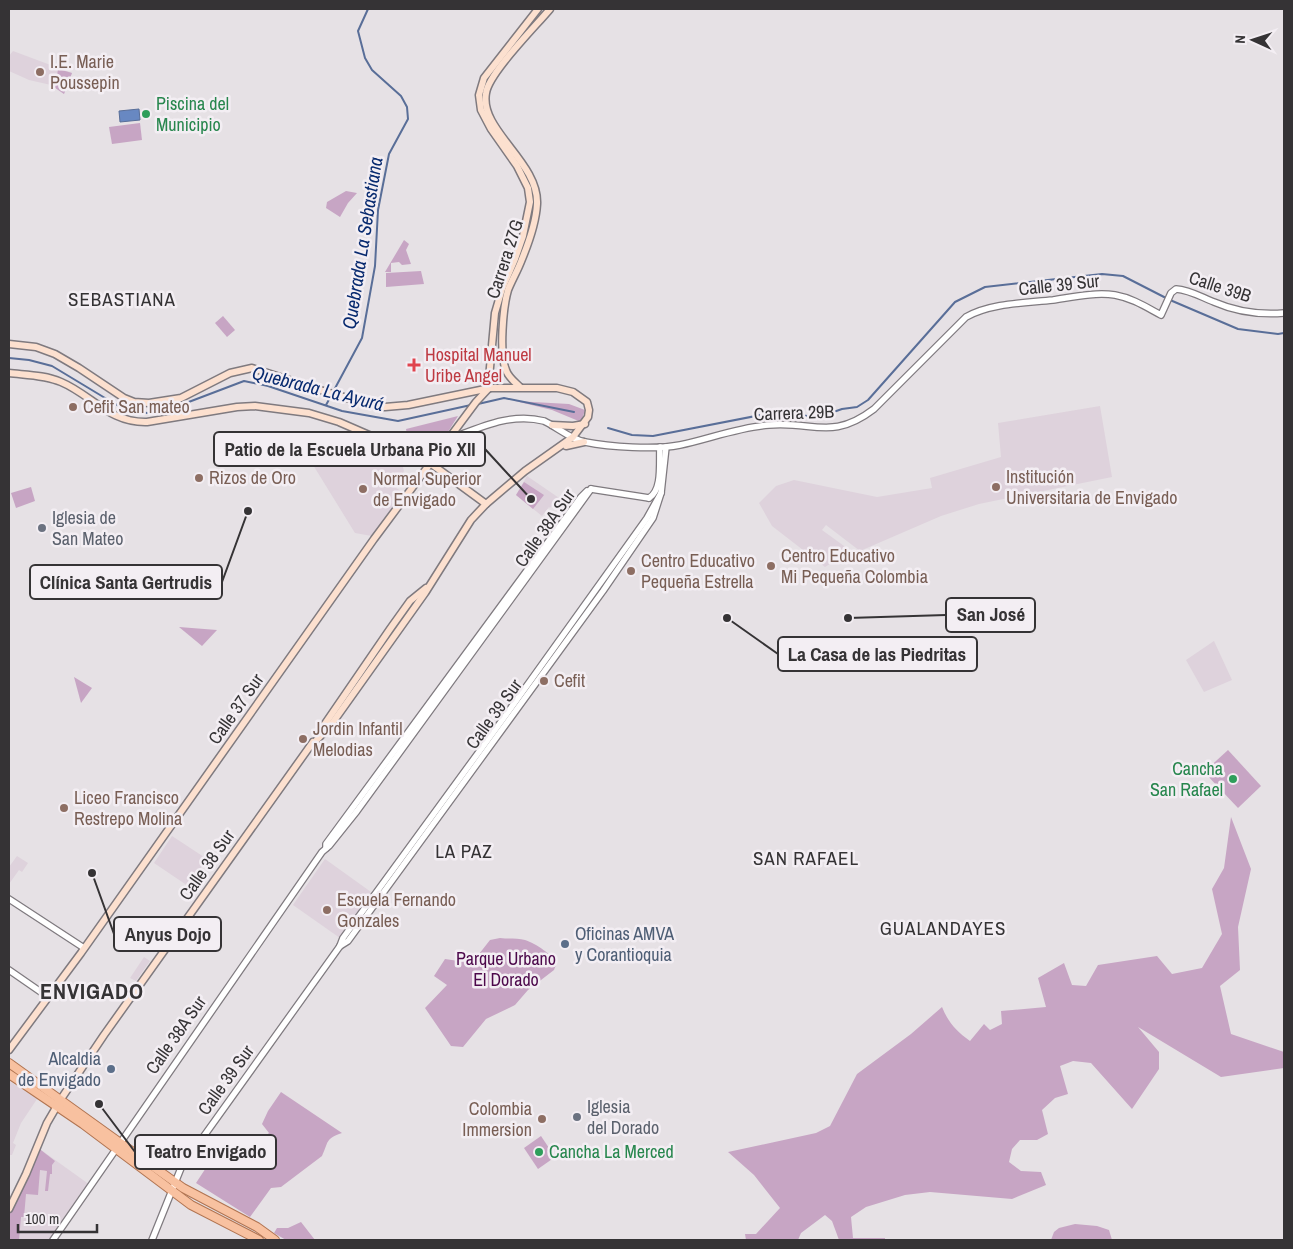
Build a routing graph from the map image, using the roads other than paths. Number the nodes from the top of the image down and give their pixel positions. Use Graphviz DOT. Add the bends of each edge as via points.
graph roads {
  1 [pos="538,9"];
  2 [pos="550,9"];
  3 [pos="506,145"];
  4 [pos="1284,313"];
  5 [pos="1161,315"];
  6 [pos="960,324"];
  7 [pos="9,344"];
  8 [pos="9,373"];
  9 [pos="520,387"];
  10 [pos="490,388"];
  11 [pos="585,424"];
  12 [pos="552,425"];
  13 [pos="579,431"];
  14 [pos="574,437"];
  15 [pos="448,439"];
  16 [pos="588,442"];
  17 [pos="663,447"];
  18 [pos="555,450"];
  19 [pos="408,452"];
  20 [pos="430,463"];
  21 [pos="661,493"];
  22 [pos="648,498"];
  23 [pos="486,504"];
  24 [pos="652,508"];
  25 [pos="9,899"];
  26 [pos="340,946"];
  27 [pos="84,948"];
  28 [pos="9,970"];
  29 [pos="48,997"];
  30 [pos="9,1050"];
  31 [pos="9,1063"];
  32 [pos="9,1074"];
  33 [pos="61,1099"];
  34 [pos="56,1106"];
  35 [pos="117,1146"];
  36 [pos="176,1182"];
  37 [pos="173,1192"];
  38 [pos="9,1209"];
  39 [pos="52,1240"];
  40 [pos="152,1240"];
  41 [pos="259,1240"];
  42 [pos="275,1240"];
  1 -- 3 [label="main road" via="481,85 480,110 490,129"];
  2 -- 3 [label="main road" via="486,89 485,103"];
  3 -- 9 [label="main road, Carrera 27G" via="531,180 536,196 531,233 508,292 504,318 504,363 508,375"];
  3 -- 10 [label="main road, Carrera 27G" via="525,181 530,202 516,259 495,313"];
  4 -- 5 [label="street, Calle 39B" via="1241,312 1188,291 1174,291"];
  5 -- 6 [label="street, Calle 39 Sur" via="1126,297 1092,294 983,310 966,317"];
  6 -- 17 [label="street, Carrera 29B" via="874,409 841,427 768,425"];
  7 -- 10 [label="main road" via="36,347 55,354 134,402 181,398 230,374 252,368 326,392 393,408"];
  8 -- 19 [label="main road" via="55,379 85,395 100,408 136,423 237,407 269,407 324,417"];
  9 -- 10 [label="main road"];
  9 -- 11 [label="main road" via="565,389 580,395 589,406"];
  10 -- 15 [label="main road, Calle 37 Sur"];
  11 -- 12 [label="main road"];
  11 -- 13 [label="main road, Calle 38 Sur"];
  12 -- 14 [label="street, Carrera 29B"];
  12 -- 15 [label="street, Carrera 29B" via="537,419 505,420"];
  13 -- 14 [label="main road, Calle 38 Sur"];
  13 -- 16 [label="street"];
  14 -- 16 [label="street, Carrera 29B"];
  14 -- 18 [label="main road, Calle 38 Sur"];
  15 -- 19 [label="street, Carrera 29B"];
  15 -- 20 [label="main road, Calle 37 Sur"];
  16 -- 17 [label="street, Carrera 29B"];
  16 -- 18 [label="main road" via="569,444"];
  17 -- 21 [label="street, Calle 39 Sur"];
  17 -- 22 [label="street" via="658,484 654,494"];
  18 -- 23 [label="main road, Calle 38 Sur"];
  19 -- 20 [label="main road"];
  20 -- 23 [label="main road"];
  20 -- 27 [label="main road, Calle 37 Sur"];
  21 -- 24 [label="street, Calle 39 Sur"];
  21 -- 26 [label="street, Calle 39 Sur" via="652,518 603,590 348,941"];
  22 -- 24 [label="street"];
  22 -- 35 [label="street, Calle 38A Sur" via="591,489 581,496 326,844"];
  23 -- 33 [label="main road, Calle 38 Sur" via="428,586 410,601"];
  24 -- 26 [label="street, Calle 39 Sur" via="503,719 342,938"];
  25 -- 27 [label="street"];
  26 -- 36 [label="street, Calle 39 Sur" via="181,1168"];
  27 -- 29 [label="main road, Calle 37 Sur"];
  28 -- 29 [label="street"];
  29 -- 30 [label="main road, Calle 37 Sur"];
  31 -- 33 [label="main road"];
  32 -- 34 [label="main road"];
  33 -- 34 [label="main road, Calle 38 Sur"];
  33 -- 35 [label="main road"];
  34 -- 35 [label="main road"];
  34 -- 38 [label="main road, Calle 38 Sur"];
  35 -- 36 [label="main road"];
  35 -- 37 [label="main road"];
  35 -- 39 [label="street, Calle 38A Sur"];
  36 -- 37 [label="street, Calle 39 Sur"];
  36 -- 42 [label="main road"];
  37 -- 40 [label="street, Calle 39 Sur"];
  37 -- 41 [label="main road"];
}
